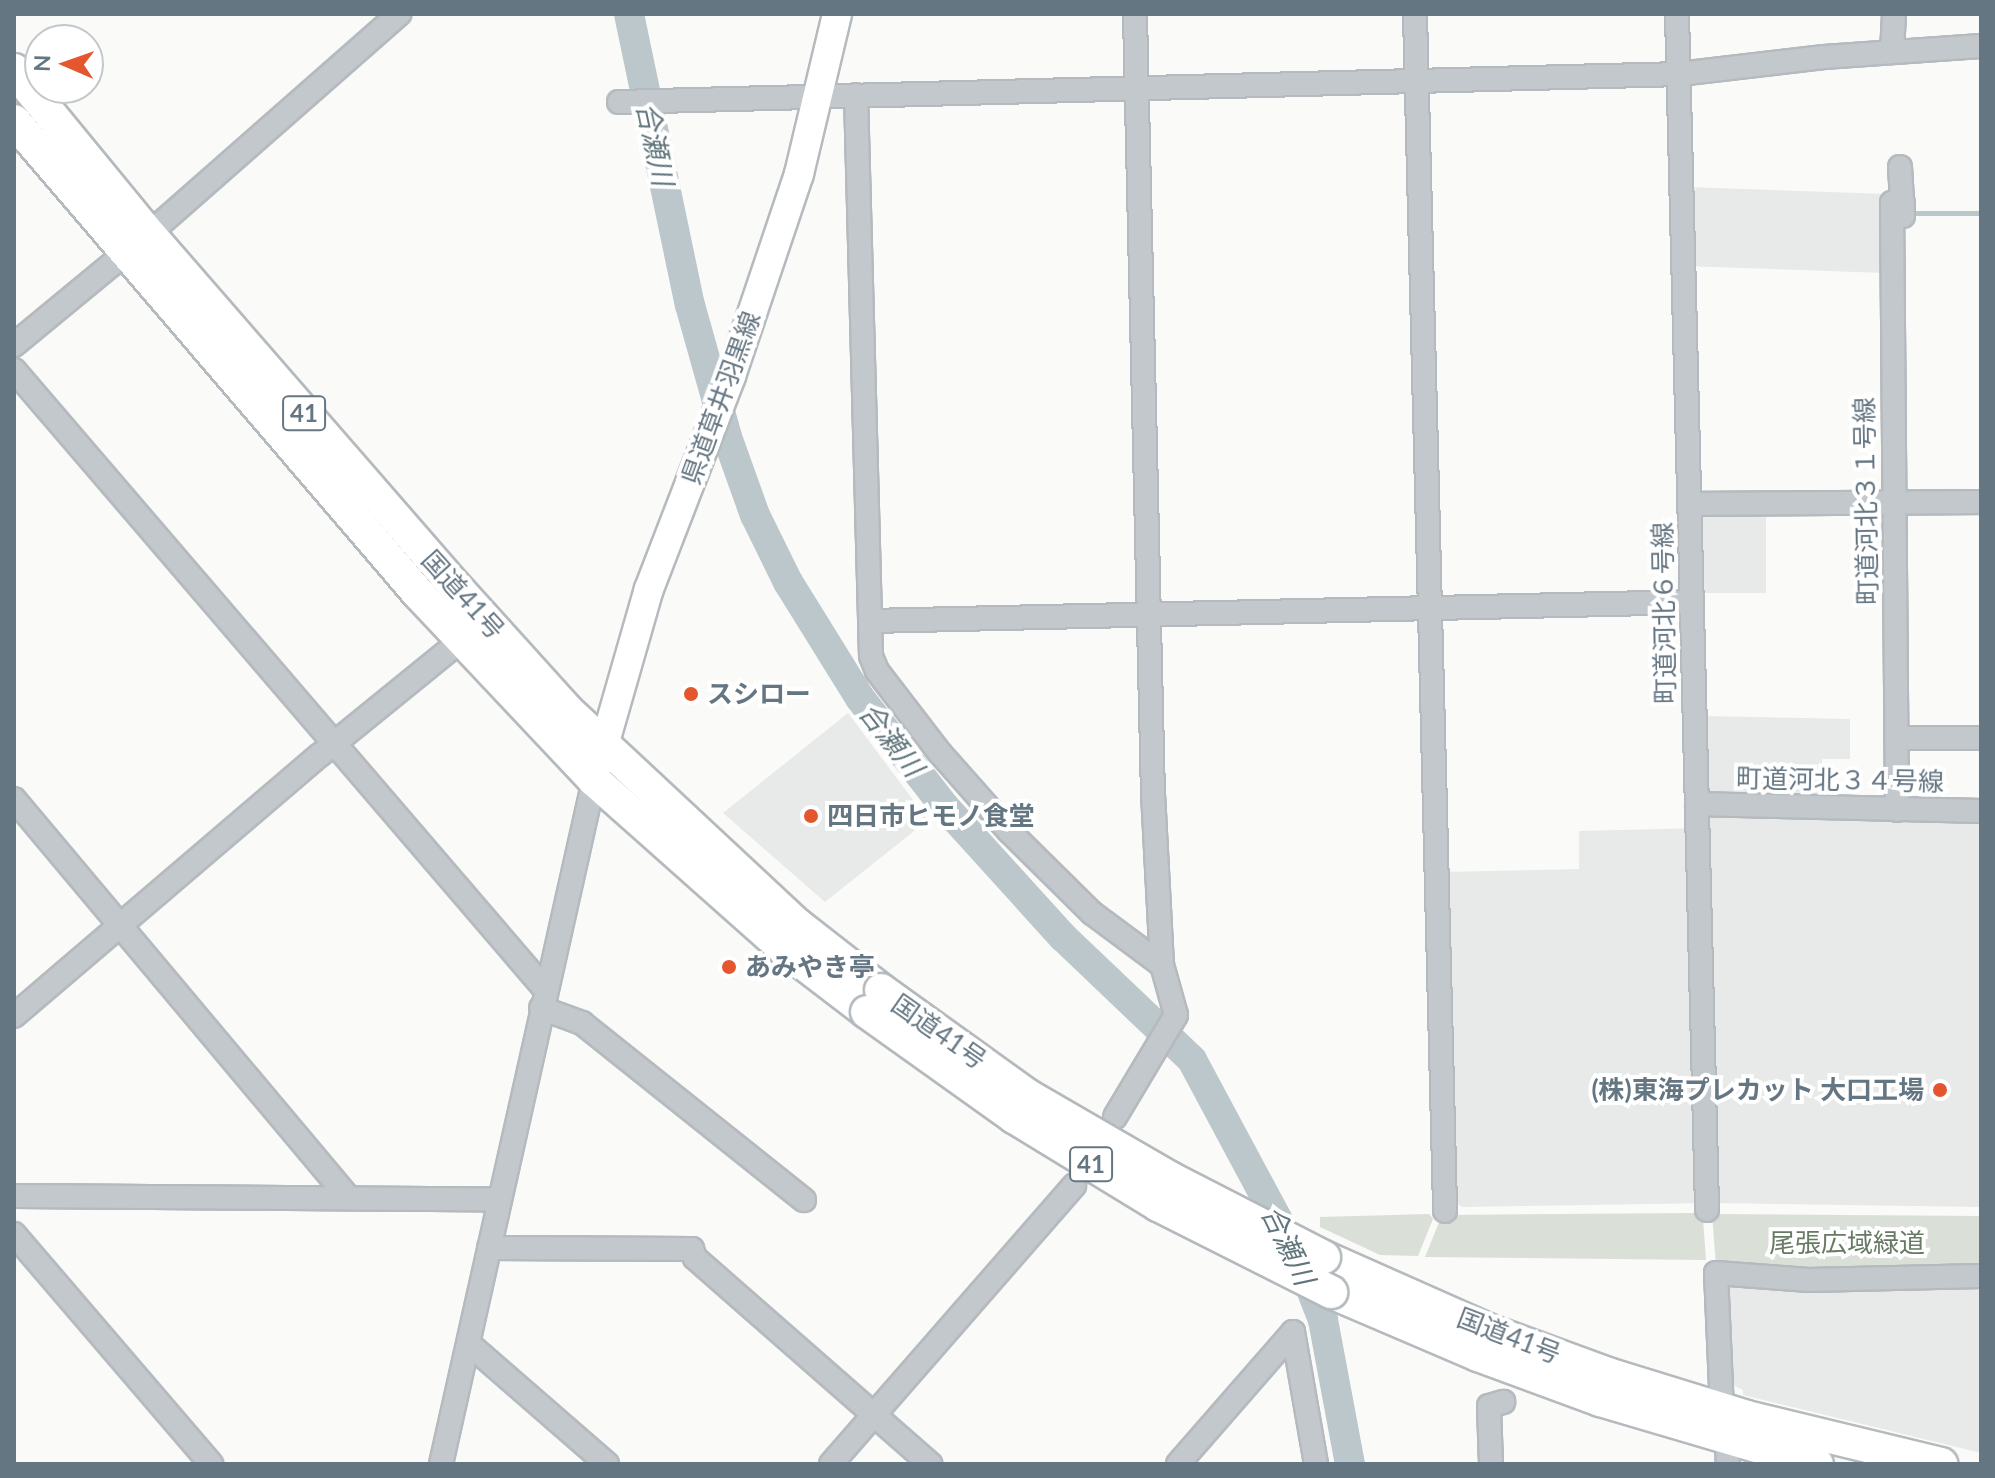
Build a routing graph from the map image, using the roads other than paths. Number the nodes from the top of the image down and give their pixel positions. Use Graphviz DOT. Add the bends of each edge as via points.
graph roads {
  1 [pos="399,14"];
  2 [pos="837,14"];
  3 [pos="1135,14"];
  4 [pos="1415,14"];
  5 [pos="1677,14"];
  6 [pos="1894,14"];
  7 [pos="1981,46"];
  8 [pos="1892,52"];
  9 [pos="14,70"];
  10 [pos="1679,74"];
  11 [pos="1417,81"];
  12 [pos="1137,88"];
  13 [pos="856,95"];
  14 [pos="819,96"];
  15 [pos="619,102"];
  16 [pos="14,121"];
  17 [pos="1900,167"];
  18 [pos="159,225"];
  19 [pos="116,261"];
  20 [pos="14,345"];
  21 [pos="14,370"];
  22 [pos="1899,502"];
  23 [pos="1981,502"];
  24 [pos="1690,504"];
  25 [pos="1692,602"];
  26 [pos="1430,608"];
  27 [pos="1148,614"];
  28 [pos="870,621"];
  29 [pos="464,638"];
  30 [pos="1896,738"];
  31 [pos="1981,738"];
  32 [pos="333,745"];
  33 [pos="604,747"];
  34 [pos="594,780"];
  35 [pos="14,799"];
  36 [pos="1697,804"];
  37 [pos="1897,810"];
  38 [pos="1981,811"];
  39 [pos="122,924"];
  40 [pos="1162,965"];
  41 [pos="543,998"];
  42 [pos="874,1001"];
  43 [pos="14,1016"];
  44 [pos="1115,1117"];
  45 [pos="1074,1185"];
  46 [pos="14,1196"];
  47 [pos="348,1197"];
  48 [pos="500,1199"];
  49 [pos="804,1200"];
  50 [pos="1707,1210"];
  51 [pos="1445,1211"];
  52 [pos="14,1234"];
  53 [pos="489,1248"];
  54 [pos="1981,1276"];
  55 [pos="469,1344"];
  56 [pos="874,1414"];
  57 [pos="1725,1438"];
  58 [pos="211,1464"];
  59 [pos="441,1464"];
  60 [pos="607,1464"];
  61 [pos="831,1464"];
  62 [pos="930,1464"];
  63 [pos="1178,1464"];
  64 [pos="1316,1464"];
  65 [pos="1491,1464"];
  66 [pos="1505,1464"];
  67 [pos="1817,1464"];
  68 [pos="1941,1464"];
  1 -- 18 [label="street"];
  2 -- 14 [label="main road, 県道草井羽黒線"];
  3 -- 12 [label="street"];
  4 -- 11 [label="street"];
  5 -- 10 [label="street, 町道河北６号線"];
  6 -- 8 [label="street"];
  7 -- 8 [label="street"];
  8 -- 10 [label="street"];
  9 -- 33 [label="highway, 国道41号 / 41" via="445,575"];
  10 -- 11 [label="street"];
  10 -- 24 [label="street, 町道河北６号線"];
  11 -- 12 [label="street"];
  11 -- 26 [label="street"];
  12 -- 13 [label="street"];
  12 -- 27 [label="street"];
  13 -- 14 [label="street"];
  13 -- 28 [label="street"];
  14 -- 15 [label="street"];
  14 -- 33 [label="main road, 県道草井羽黒線" via="799,174 731,376 649,589"];
  16 -- 29 [label="highway, 国道41号 / 41" via="418,593"];
  17 -- 22 [label="street, 町道河北３１号線"];
  19 -- 20 [label="street"];
  21 -- 32 [label="street"];
  22 -- 23 [label="street"];
  22 -- 24 [label="street"];
  22 -- 30 [label="street, 町道河北３１号線"];
  24 -- 25 [label="street, 町道河北６号線"];
  25 -- 26 [label="street"];
  25 -- 36 [label="street, 町道河北６号線"];
  26 -- 27 [label="street"];
  26 -- 51 [label="street"];
  27 -- 28 [label="street"];
  27 -- 40 [label="street"];
  28 -- 40 [label="street" via="877,671 940,753 1092,913"];
  29 -- 32 [label="street"];
  29 -- 34 [label="highway, 国道41号 / 41"];
  30 -- 31 [label="street"];
  30 -- 37 [label="street, 町道河北３１号線"];
  32 -- 39 [label="street"];
  32 -- 41 [label="street"];
  33 -- 34 [label="main road, 県道草井羽黒線"];
  33 -- 42 [label="highway, 国道41号 / 41"];
  34 -- 41 [label="street"];
  34 -- 42 [label="highway, 国道41号 / 41" via="782,947"];
  35 -- 39 [label="street"];
  36 -- 37 [label="street, 町道河北３４号線"];
  36 -- 50 [label="street, 町道河北６号線"];
  37 -- 38 [label="street, 町道河北３４号線"];
  39 -- 43 [label="street"];
  39 -- 47 [label="street"];
  40 -- 44 [label="street" via="1176,1015"];
  41 -- 48 [label="street"];
  41 -- 49 [label="street" via="582,1023"];
  42 -- 57 [label="highway, 国道41号 / 41, bridge" via="1172,1179 1307,1250"];
  45 -- 56 [label="street"];
  46 -- 47 [label="street"];
  47 -- 48 [label="street"];
  48 -- 53 [label="street"];
  52 -- 58 [label="street"];
  53 -- 55 [label="street"];
  53 -- 56 [label="street" via="692,1249 695,1258"];
  54 -- 57 [label="street" via="1809,1280 1716,1273"];
  55 -- 59 [label="street"];
  55 -- 60 [label="street"];
  56 -- 61 [label="street"];
  56 -- 62 [label="street"];
  57 -- 67 [label="highway, 国道41号 / 41"];
  57 -- 68 [label="highway, 国道41号 / 41"];
  63 -- 64 [label="street" via="1293,1332"];
  65 -- 66 [label="street" via="1489,1406 1503,1398"];
}
